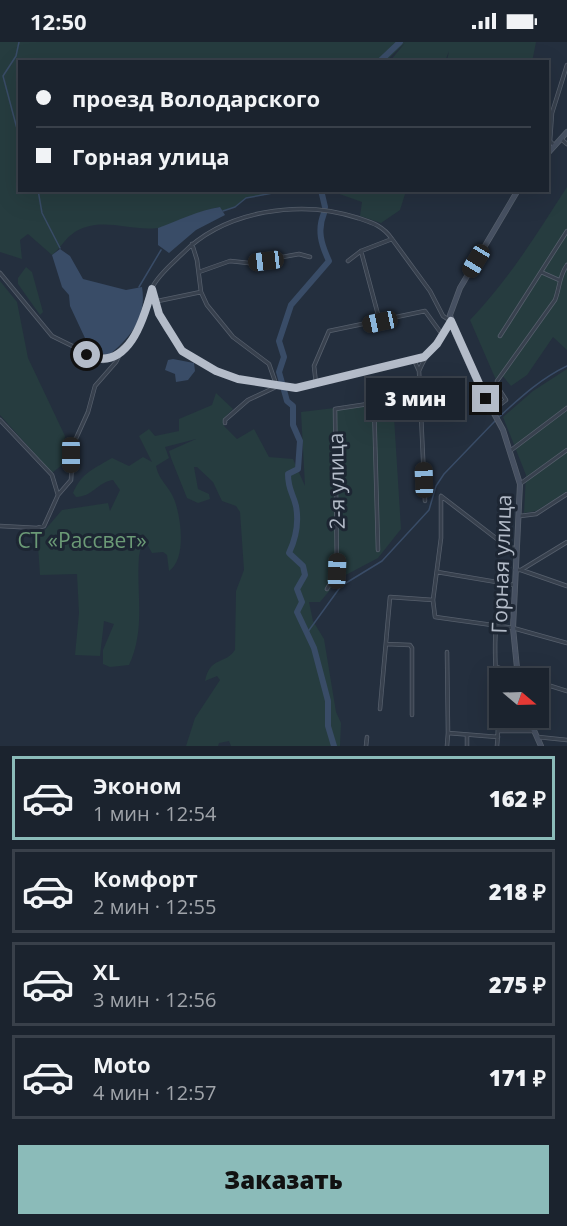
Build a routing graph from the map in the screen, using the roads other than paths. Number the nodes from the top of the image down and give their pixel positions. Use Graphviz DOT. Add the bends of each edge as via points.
graph roads {
  1 [pos="567,65"];
  2 [pos="567,132"];
  3 [pos="561,139"];
  4 [pos="567,144"];
  5 [pos="555,146"];
  6 [pos="549,152"];
  7 [pos="517,192"];
  8 [pos="567,231"];
  9 [pos="392,239"];
  10 [pos="192,244"];
  11 [pos="361,251"];
  12 [pos="310,257"];
  13 [pos="348,261"];
  14 [pos="567,265"];
  15 [pos="199,272"];
  16 [pos="541,272"];
  17 [pos="0,273"];
  18 [pos="559,280"];
  19 [pos="152,289"];
  20 [pos="201,292"];
  21 [pos="153,302"];
  22 [pos="451,321"];
  23 [pos="380,322"];
  24 [pos="441,333"];
  25 [pos="500,336"];
  26 [pos="122,349"];
  27 [pos="424,357"];
  28 [pos="414,360"];
  29 [pos="419,371"];
  30 [pos="316,384"];
  31 [pos="278,385"];
  32 [pos="420,396"];
  33 [pos="374,402"];
  34 [pos="567,408"];
  35 [pos="493,410"];
  36 [pos="0,420"];
  37 [pos="225,423"];
  38 [pos="509,449"];
  39 [pos="567,450"];
  40 [pos="520,484"];
  41 [pos="567,494"];
  42 [pos="57,495"];
  43 [pos="448,500"];
  44 [pos="425,501"];
  45 [pos="442,504"];
  46 [pos="520,516"];
  47 [pos="0,526"];
  48 [pos="567,542"];
  49 [pos="517,549"];
  50 [pos="378,550"];
  51 [pos="518,570"];
  52 [pos="437,572"];
  53 [pos="514,585"];
  54 [pos="567,586"];
  55 [pos="327,589"];
  56 [pos="433,600"];
  57 [pos="496,627"];
  58 [pos="513,628"];
  59 [pos="567,643"];
  60 [pos="386,644"];
  61 [pos="447,652"];
  62 [pos="497,667"];
  63 [pos="517,668"];
  64 [pos="549,685"];
  65 [pos="567,691"];
  66 [pos="380,709"];
  67 [pos="412,715"];
  68 [pos="532,728"];
  69 [pos="498,731"];
  70 [pos="533,731"];
  71 [pos="448,734"];
  72 [pos="467,736"];
  73 [pos="536,736"];
  74 [pos="368,737"];
  75 [pos="498,737"];
  76 [pos="567,740"];
  77 [pos="366,746"];
  78 [pos="447,746"];
  79 [pos="467,746"];
  80 [pos="497,746"];
  81 [pos="541,746"];
  1 -- 5 [label="street" via="552,113 550,141"];
  2 -- 3 [label="street"];
  3 -- 4 [label="street"];
  3 -- 5 [label="street"];
  5 -- 6 [label="street"];
  7 -- 22 [label="street" via="460,288"];
  8 -- 16 [label="street"];
  9 -- 10 [label="street" via="380,226 341,212 302,208 260,213"];
  9 -- 11 [label="street"];
  9 -- 22 [label="street" via="443,316"];
  10 -- 15 [label="street"];
  10 -- 19 [label="street"];
  11 -- 13 [label="street"];
  11 -- 23 [label="street"];
  12 -- 15 [label="street" via="299,254 249,263 230,261"];
  14 -- 18 [label="street"];
  15 -- 20 [label="street"];
  16 -- 18 [label="street"];
  16 -- 25 [label="street"];
  17 -- 26 [label="street" via="58,341 103,360"];
  18 -- 35 [label="street" via="555,300 497,381 506,400"];
  19 -- 21 [label="street"];
  19 -- 26 [label="street" via="142,325"];
  20 -- 21 [label="street"];
  20 -- 31 [label="street" via="233,337 269,364"];
  21 -- 31 [label="street" via="182,351 238,379"];
  22 -- 24 [label="street"];
  22 -- 35 [label="street, Горная улица"];
  23 -- 24 [label="street" via="425,311"];
  23 -- 30 [label="street" via="329,331 314,366"];
  24 -- 27 [label="street" via="437,344"];
  26 -- 42 [label="street" via="95,386 73,445 71,480"];
  27 -- 28 [label="street"];
  27 -- 29 [label="street"];
  28 -- 29 [label="street"];
  28 -- 30 [label="street"];
  29 -- 32 [label="street"];
  30 -- 31 [label="street" via="289,388"];
  31 -- 37 [label="street" via="248,400"];
  32 -- 33 [label="street"];
  32 -- 44 [label="street"];
  33 -- 50 [label="street"];
  33 -- 55 [label="street, 2-я улица" via="337,408 334,412 337,571"];
  34 -- 38 [label="street"];
  35 -- 38 [label="street, Горная улица"];
  36 -- 42 [label="street" via="52,476"];
  38 -- 40 [label="street, Горная улица"];
  39 -- 40 [label="street"];
  40 -- 46 [label="street, Горная улица"];
  41 -- 46 [label="street" via="536,514"];
  42 -- 47 [label="street" via="40,528"];
  43 -- 45 [label="street"];
  43 -- 45 [label="street" via="441,496"];
  43 -- 49 [label="street" via="497,539"];
  45 -- 52 [label="street"];
  46 -- 49 [label="street, Горная улица"];
  48 -- 51 [label="street"];
  49 -- 51 [label="street, Горная улица"];
  51 -- 53 [label="street, Горная улица"];
  51 -- 54 [label="street"];
  52 -- 53 [label="street"];
  52 -- 56 [label="street"];
  53 -- 58 [label="street, Горная улица"];
  56 -- 57 [label="street" via="435,617"];
  56 -- 60 [label="street" via="390,597"];
  57 -- 58 [label="street"];
  57 -- 62 [label="street"];
  58 -- 59 [label="street"];
  58 -- 63 [label="street, Горная улица"];
  60 -- 66 [label="street"];
  60 -- 67 [label="street" via="412,648"];
  61 -- 71 [label="street"];
  62 -- 69 [label="street"];
  64 -- 65 [label="street"];
  68 -- 70 [label="street"];
  69 -- 70 [label="street"];
  69 -- 75 [label="street"];
  70 -- 73 [label="street"];
  71 -- 72 [label="street"];
  71 -- 78 [label="street"];
  72 -- 75 [label="street"];
  72 -- 79 [label="street"];
  73 -- 76 [label="street"];
  73 -- 81 [label="street"];
  74 -- 77 [label="street"];
  75 -- 80 [label="street"];
}
